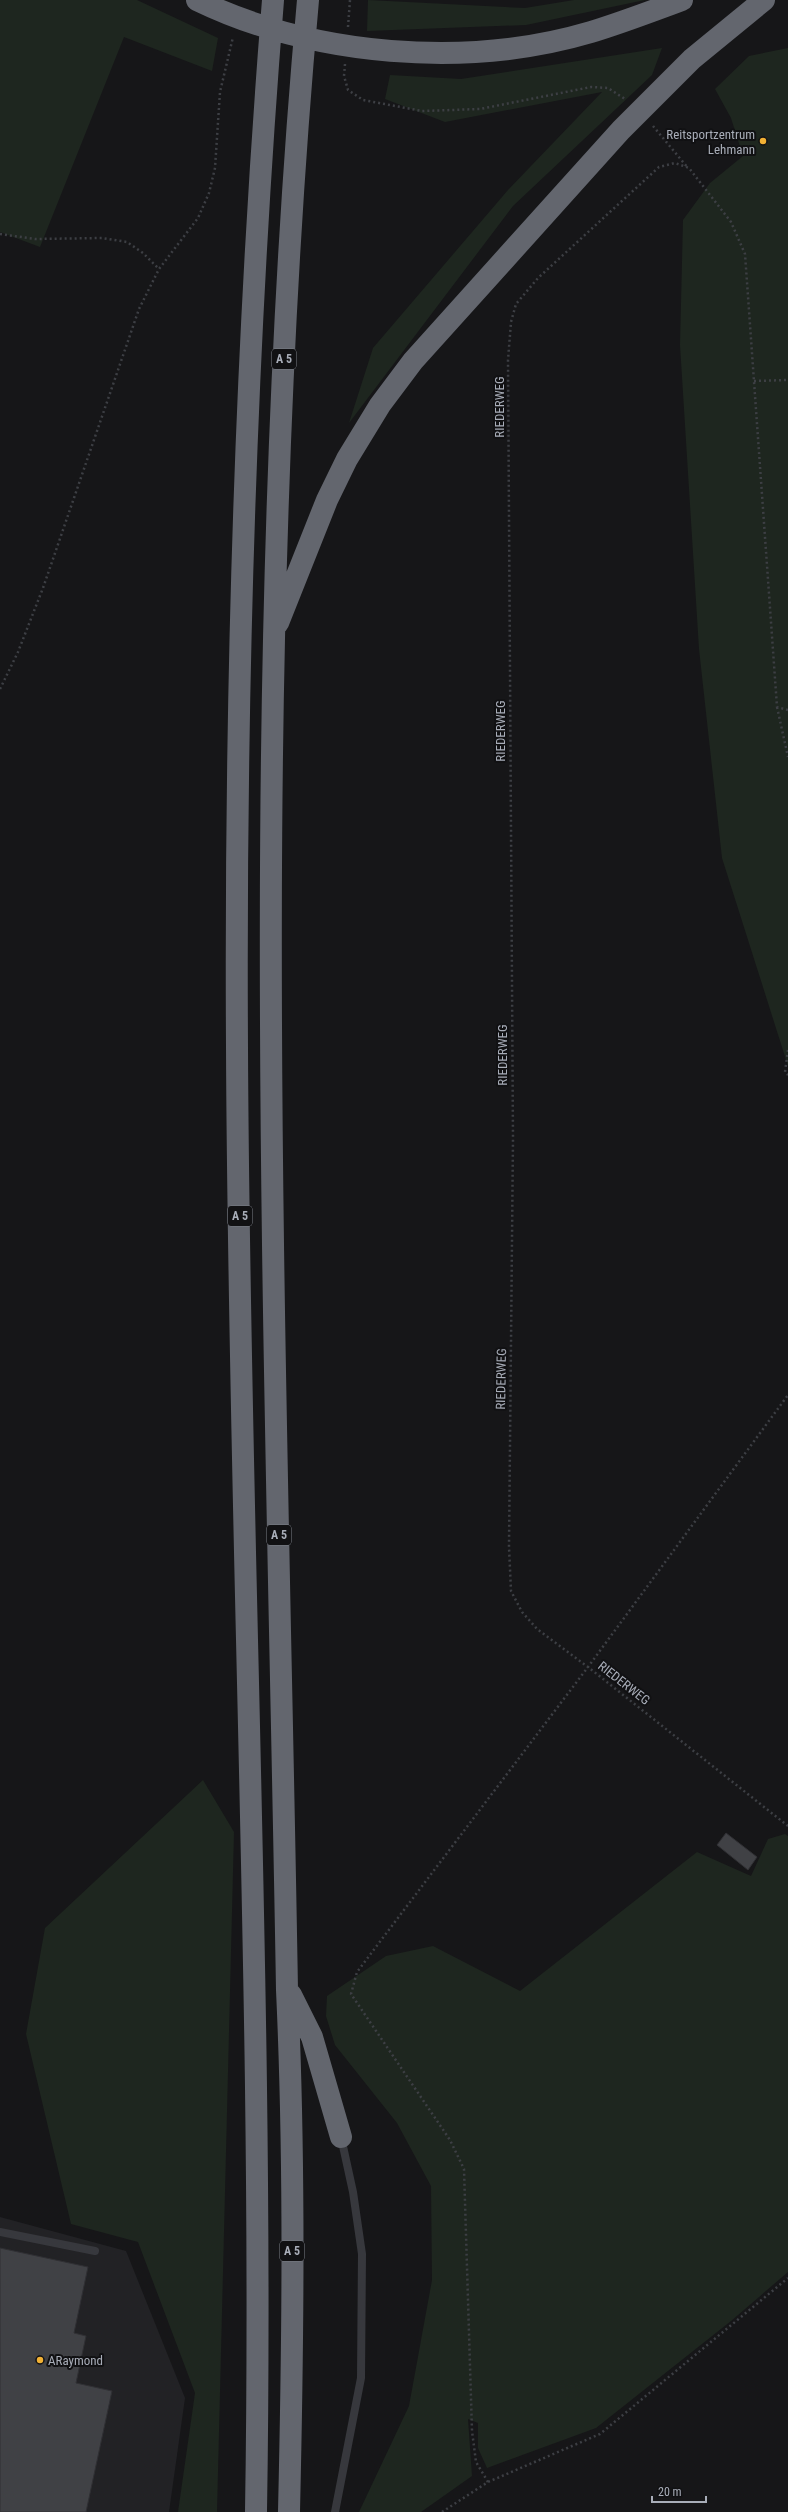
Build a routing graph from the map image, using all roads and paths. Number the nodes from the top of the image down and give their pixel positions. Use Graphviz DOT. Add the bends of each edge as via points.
graph roads {
  1 [pos="198,0"];
  2 [pos="273,0"];
  3 [pos="308,0"];
  4 [pos="350,0"];
  5 [pos="682,0"];
  6 [pos="764,0"];
  7 [pos="235,29"];
  8 [pos="347,30"];
  9 [pos="345,61"];
  10 [pos="627,101"];
  11 [pos="648,121"];
  12 [pos="689,168"];
  13 [pos="0,234"];
  14 [pos="159,269"];
  15 [pos="788,380"];
  16 [pos="754,381"];
  17 [pos="272,637"];
  18 [pos="0,689"];
  19 [pos="777,707"];
  20 [pos="788,710"];
  21 [pos="788,757"];
  22 [pos="788,1050"];
  23 [pos="788,1075"];
  24 [pos="788,1395"];
  25 [pos="588,1667"];
  26 [pos="788,1826"];
  27 [pos="287,1990"];
  28 [pos="341,2137"];
  29 [pos="0,2232"];
  30 [pos="95,2252"];
  31 [pos="788,2278"];
  32 [pos="488,2482"];
  33 [pos="256,2512"];
  34 [pos="288,2512"];
  35 [pos="334,2512"];
  36 [pos="442,2512"];
  1 -- 5 [label="highway" via="244,20 323,41 385,50 465,53 513,48 590,32"];
  2 -- 33 [label="highway, A 5" via="251,332 243,557 237,1047 256,2047"];
  3 -- 17 [label="highway, A 5" via="300,80 285,332"];
  4 -- 8 [label="path"];
  6 -- 17 [label="highway" via="692,59 621,130 446,322 380,405 347,459 327,500"];
  7 -- 14 [label="path" via="222,85 215,168 209,193 198,218"];
  9 -- 10 [label="path" via="344,76 348,90 363,100 422,111 480,109 591,87 608,88"];
  11 -- 12 [label="path"];
  12 -- 16 [label="path" via="731,222 745,254"];
  12 -- 25 [label="path, RIEDERWEG" via="675,163 659,167 538,278 516,304 511,322 508,360 513,1139 509,1546 511,1591 522,1612 537,1629"];
  13 -- 14 [label="path" via="35,239 102,238 127,242 144,253"];
  14 -- 18 [label="path" via="136,316 43,588 18,652"];
  15 -- 16 [label="path"];
  16 -- 19 [label="path"];
  17 -- 27 [label="highway, A 5" via="272,1141"];
  19 -- 20 [label="path"];
  19 -- 21 [label="path"];
  22 -- 23 [label="path" via="785,1072"];
  24 -- 25 [label="path"];
  25 -- 26 [label="path, RIEDERWEG"];
  25 -- 32 [label="path" via="357,1972 351,1994 450,2140 464,2168 472,2431 476,2462"];
  27 -- 28 [label="highway" via="312,2037"];
  27 -- 34 [label="highway, A 5" via="291,2078 292,2243"];
  28 -- 35 [label="lane" via="353,2192 362,2254 361,2378"];
  29 -- 30 [label="lane"];
  31 -- 32 [label="path" via="600,2434"];
  32 -- 36 [label="path"];
}
